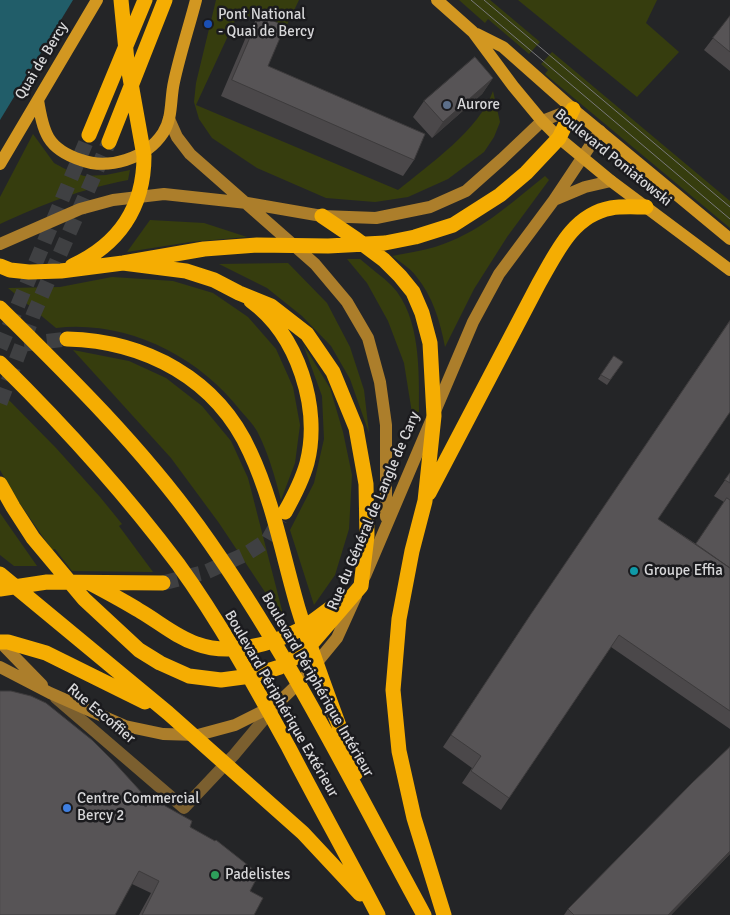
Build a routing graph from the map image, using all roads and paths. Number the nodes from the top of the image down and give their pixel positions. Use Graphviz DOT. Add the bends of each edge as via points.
graph roads {
  1 [pos="97,0"];
  2 [pos="121,0"];
  3 [pos="145,0"];
  4 [pos="165,0"];
  5 [pos="196,0"];
  6 [pos="437,0"];
  7 [pos="473,32"];
  8 [pos="38,100"];
  9 [pos="573,109"];
  10 [pos="170,119"];
  11 [pos="542,121"];
  12 [pos="600,131"];
  13 [pos="89,135"];
  14 [pos="559,138"];
  15 [pos="109,142"];
  16 [pos="582,157"];
  17 [pos="0,164"];
  18 [pos="611,180"];
  19 [pos="554,200"];
  20 [pos="247,203"];
  21 [pos="646,206"];
  22 [pos="322,216"];
  23 [pos="730,239"];
  24 [pos="0,244"];
  25 [pos="124,263"];
  26 [pos="0,266"];
  27 [pos="730,270"];
  28 [pos="61,271"];
  29 [pos="239,293"];
  30 [pos="0,308"];
  31 [pos="67,339"];
  32 [pos="0,363"];
  33 [pos="0,484"];
  34 [pos="425,501"];
  35 [pos="285,512"];
  36 [pos="386,524"];
  37 [pos="0,574"];
  38 [pos="90,583"];
  39 [pos="163,583"];
  40 [pos="361,586"];
  41 [pos="0,589"];
  42 [pos="0,642"];
  43 [pos="0,667"];
  44 [pos="50,693"];
  45 [pos="277,704"];
  46 [pos="168,713"];
  47 [pos="184,808"];
  48 [pos="371,817"];
  49 [pos="377,912"];
  50 [pos="424,915"];
  51 [pos="444,915"];
  1 -- 8 [label="main road, Quai de Bercy"];
  2 -- 28 [label="highway" via="127,61 144,156 141,189 136,205 113,238 81,262"];
  3 -- 13 [label="highway"];
  4 -- 15 [label="highway"];
  5 -- 10 [label="main road" via="174,83"];
  6 -- 7 [label="main road, Boulevard Poniatowski"];
  7 -- 9 [label="main road, Boulevard Poniatowski" via="502,47"];
  7 -- 11 [label="main road, Boulevard Poniatowski"];
  8 -- 10 [label="main road" via="41,120 56,149 88,163 110,164 129,159 149,148"];
  8 -- 17 [label="main road, Quai de Bercy"];
  9 -- 11 [label="main road"];
  9 -- 12 [label="main road, Boulevard Poniatowski"];
  9 -- 14 [label="highway"];
  10 -- 20 [label="main road" via="177,137 190,154"];
  11 -- 14 [label="main road, Boulevard Poniatowski"];
  11 -- 22 [label="main road" via="466,191 430,207 376,218"];
  12 -- 16 [label="main road, Rue du Général de Langle de Cary"];
  12 -- 23 [label="main road, Boulevard Poniatowski"];
  14 -- 16 [label="main road, Boulevard Poniatowski"];
  14 -- 25 [label="highway" via="500,195 453,226 415,237 385,243 204,249"];
  16 -- 18 [label="main road, Boulevard Poniatowski"];
  16 -- 19 [label="main road, Rue du Général de Langle de Cary"];
  18 -- 19 [label="main road, Rue du Général de Langle de Cary" via="585,186"];
  18 -- 21 [label="main road, Boulevard Poniatowski"];
  19 -- 36 [label="main road, Rue du Général de Langle de Cary" via="499,274 473,322"];
  20 -- 22 [label="main road"];
  20 -- 24 [label="main road" via="164,194 113,200 80,209"];
  20 -- 36 [label="main road" via="315,264 347,302 368,338 380,382 386,425"];
  21 -- 27 [label="main road, Boulevard Poniatowski"];
  21 -- 34 [label="highway" via="610,208 575,226 538,284"];
  22 -- 34 [label="highway" via="394,271 413,292 422,313 430,342 434,416"];
  25 -- 28 [label="highway"];
  25 -- 29 [label="highway" via="186,271"];
  26 -- 28 [label="highway" via="28,272"];
  29 -- 35 [label="highway" via="254,304 284,338 302,372 310,406 312,425 307,462 297,491"];
  29 -- 40 [label="highway" via="271,306 307,334 333,372 356,428 366,484 367,536"];
  30 -- 48 [label="highway, Boulevard Périphérique Intérieur" via="111,420 215,550 271,634"];
  31 -- 48 [label="highway" via="92,339 142,352 165,362 205,390 234,423 263,484 299,610"];
  32 -- 49 [label="highway, Boulevard Périphérique Extérieur" via="83,448 178,565 232,646"];
  33 -- 40 [label="highway" via="33,538 84,599 139,650 189,676 221,680 251,676 280,667 305,651"];
  34 -- 51 [label="highway" via="399,619 393,690 401,761 414,818"];
  36 -- 40 [label="main road, Rue du Général de Langle de Cary"];
  37 -- 46 [label="highway"];
  38 -- 39 [label="highway"];
  38 -- 40 [label="highway" via="177,635 198,645 221,649 244,648 284,636 301,628"];
  38 -- 41 [label="highway" via="47,582"];
  40 -- 45 [label="main road, Rue du Général de Langle de Cary" via="337,638 305,677"];
  42 -- 44 [label="main road, Rue Escoffier"];
  42 -- 46 [label="highway" via="46,653"];
  43 -- 44 [label="main road"];
  44 -- 45 [label="main road" via="124,726 163,734 198,735 226,728"];
  44 -- 47 [label="street, Rue Escoffier"];
  45 -- 47 [label="street, Rue du Général de Langle de Cary"];
  46 -- 49 [label="highway" via="303,834"];
  48 -- 50 [label="highway, Boulevard Périphérique Intérieur"];
}
